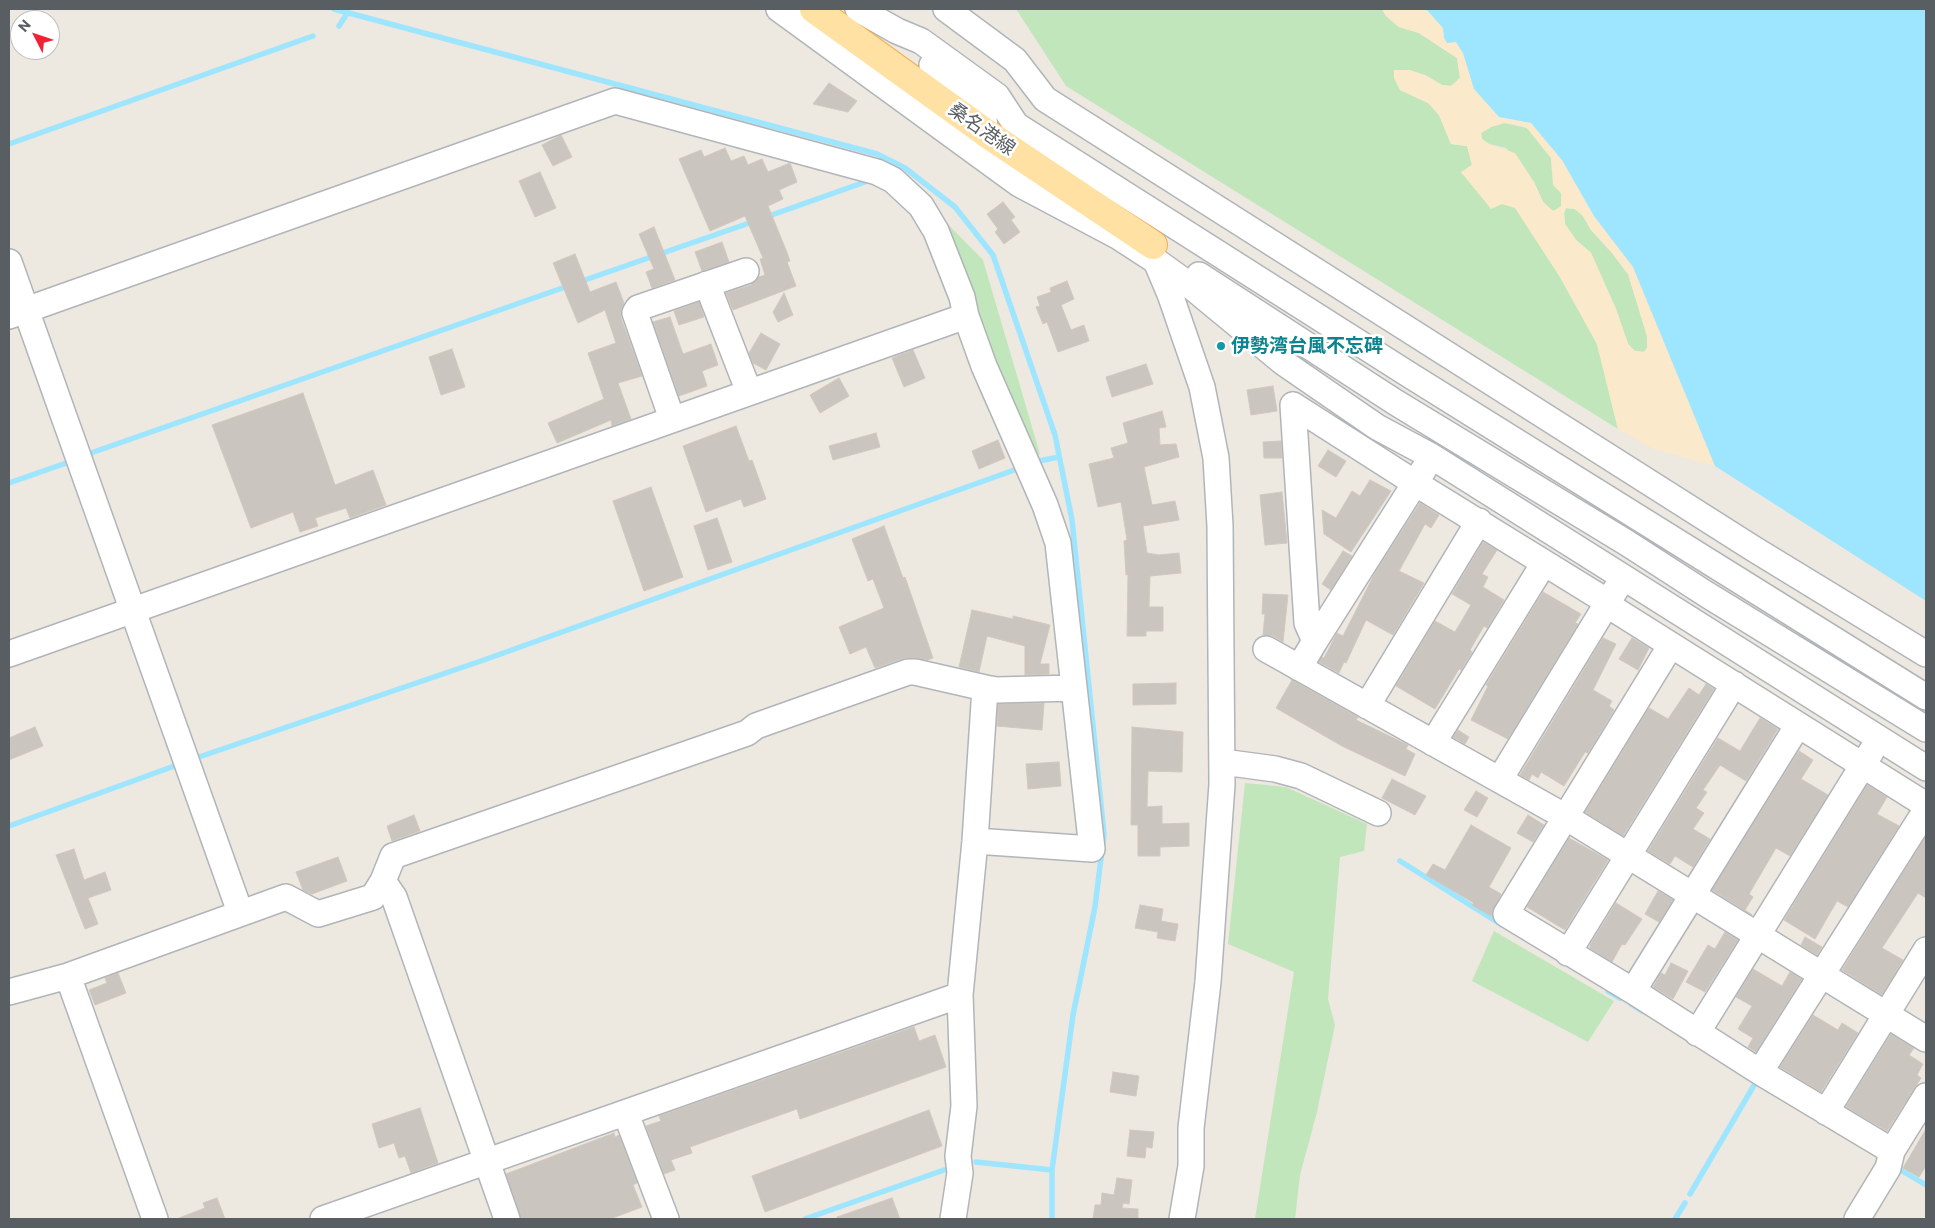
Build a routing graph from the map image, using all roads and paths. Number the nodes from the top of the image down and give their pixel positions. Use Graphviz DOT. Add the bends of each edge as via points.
graph roads {
  1 [pos="779,9"];
  2 [pos="814,9"];
  3 [pos="858,9"];
  4 [pos="946,9"];
  5 [pos="897,31"];
  6 [pos="986,133"];
  7 [pos="1155,253"];
  8 [pos="9,262"];
  9 [pos="746,271"];
  10 [pos="707,284"];
  11 [pos="17,313"];
  12 [pos="966,316"];
  13 [pos="749,392"];
  14 [pos="672,419"];
  15 [pos="1431,456"];
  16 [pos="1415,483"];
  17 [pos="1479,522"];
  18 [pos="1544,563"];
  19 [pos="1623,578"];
  20 [pos="1608,603"];
  21 [pos="133,611"];
  22 [pos="1315,641"];
  23 [pos="1671,645"];
  24 [pos="1266,649"];
  25 [pos="9,654"];
  26 [pos="1926,654"];
  27 [pos="1299,668"];
  28 [pos="1734,684"];
  29 [pos="985,688"];
  30 [pos="1074,688"];
  31 [pos="1926,698"];
  32 [pos="1366,706"];
  33 [pos="1798,725"];
  34 [pos="1926,729"];
  35 [pos="1880,739"];
  36 [pos="1433,743"];
  37 [pos="1223,762"];
  38 [pos="1863,766"];
  39 [pos="1926,768"];
  40 [pos="1500,779"];
  41 [pos="1926,805"];
  42 [pos="1926,810"];
  43 [pos="1378,813"];
  44 [pos="1564,816"];
  45 [pos="975,841"];
  46 [pos="1629,856"];
  47 [pos="383,881"];
  48 [pos="1692,896"];
  49 [pos="240,912"];
  50 [pos="1757,936"];
  51 [pos="1926,950"];
  52 [pos="1568,953"];
  53 [pos="68,976"];
  54 [pos="1822,976"];
  55 [pos="1633,991"];
  56 [pos="9,992"];
  57 [pos="960,996"];
  58 [pos="1886,1014"];
  59 [pos="1697,1033"];
  60 [pos="1926,1039"];
  61 [pos="1760,1072"];
  62 [pos="1926,1096"];
  63 [pos="1826,1112"];
  64 [pos="626,1114"];
  65 [pos="1892,1151"];
  66 [pos="487,1162"];
  67 [pos="1191,1166"];
  68 [pos="155,1219"];
  69 [pos="323,1219"];
  70 [pos="507,1219"];
  71 [pos="666,1219"];
  72 [pos="953,1219"];
  73 [pos="1168,1219"];
  74 [pos="1182,1219"];
  75 [pos="1191,1219"];
  76 [pos="1858,1219"];
  1 -- 7 [label="street" via="1019,184"];
  2 -- 6 [label="main road, 桑名港線"];
  3 -- 5 [label="street"];
  4 -- 26 [label="street" via="1015,60 1046,100 1737,538"];
  5 -- 6 [label="street" via="983,113"];
  5 -- 31 [label="street" via="921,41 997,96 1016,125"];
  6 -- 7 [label="main road, 桑名港線"];
  7 -- 15 [label="street" via="1284,363 1377,427"];
  7 -- 34 [label="street"];
  7 -- 37 [label="street" via="1202,387 1216,458 1222,600"];
  8 -- 11 [label="street"];
  9 -- 10 [label="street"];
  10 -- 13 [label="street"];
  10 -- 14 [label="street" via="638,308 635,313"];
  11 -- 12 [label="street" via="615,101 877,172 893,180 921,206 936,231 962,297"];
  11 -- 21 [label="street"];
  12 -- 13 [label="street"];
  12 -- 30 [label="street" via="1058,542"];
  13 -- 14 [label="street"];
  14 -- 21 [label="street"];
  15 -- 16 [label="street"];
  15 -- 19 [label="street"];
  16 -- 17 [label="street"];
  16 -- 22 [label="street"];
  16 -- 22 [label="street" via="1293,405 1307,623"];
  17 -- 18 [label="street"];
  17 -- 32 [label="street"];
  18 -- 20 [label="street"];
  18 -- 36 [label="street"];
  19 -- 20 [label="street"];
  19 -- 35 [label="street"];
  20 -- 23 [label="street"];
  20 -- 40 [label="street"];
  21 -- 25 [label="street"];
  21 -- 49 [label="street"];
  22 -- 27 [label="street"];
  23 -- 28 [label="street"];
  23 -- 44 [label="street"];
  24 -- 27 [label="street"];
  27 -- 32 [label="street"];
  28 -- 33 [label="street"];
  28 -- 46 [label="street"];
  29 -- 30 [label="street"];
  29 -- 45 [label="street"];
  29 -- 47 [label="street" via="908,672 756,726 747,734 393,856"];
  30 -- 45 [label="street" via="1092,849"];
  32 -- 36 [label="street"];
  33 -- 38 [label="street"];
  33 -- 48 [label="street"];
  35 -- 38 [label="street"];
  35 -- 39 [label="street"];
  36 -- 40 [label="street"];
  37 -- 43 [label="street" via="1301,776"];
  37 -- 67 [label="street" via="1208,972 1190,1128"];
  38 -- 41 [label="street"];
  38 -- 50 [label="street"];
  40 -- 44 [label="street"];
  42 -- 54 [label="street"];
  44 -- 46 [label="street"];
  44 -- 52 [label="street" via="1506,914"];
  45 -- 57 [label="street"];
  46 -- 48 [label="street"];
  46 -- 52 [label="street"];
  47 -- 49 [label="street" via="374,897 318,914 286,897"];
  47 -- 66 [label="street" via="394,897"];
  48 -- 50 [label="street"];
  48 -- 55 [label="street"];
  49 -- 53 [label="street"];
  50 -- 54 [label="street"];
  50 -- 59 [label="street"];
  51 -- 58 [label="street"];
  52 -- 55 [label="street"];
  53 -- 56 [label="street"];
  53 -- 68 [label="street"];
  54 -- 58 [label="street"];
  54 -- 61 [label="street"];
  55 -- 59 [label="street"];
  57 -- 64 [label="street"];
  57 -- 72 [label="street" via="964,1106 958,1156 960,1173"];
  58 -- 60 [label="street"];
  58 -- 63 [label="street"];
  59 -- 61 [label="street"];
  61 -- 63 [label="street"];
  62 -- 65 [label="street"];
  63 -- 65 [label="street"];
  64 -- 66 [label="street"];
  64 -- 71 [label="street"];
  65 -- 76 [label="street" via="1888,1168"];
  66 -- 69 [label="street"];
  66 -- 70 [label="street"];
  67 -- 73 [label="street"];
  67 -- 74 [label="street"];
  67 -- 75 [label="street"];
}
